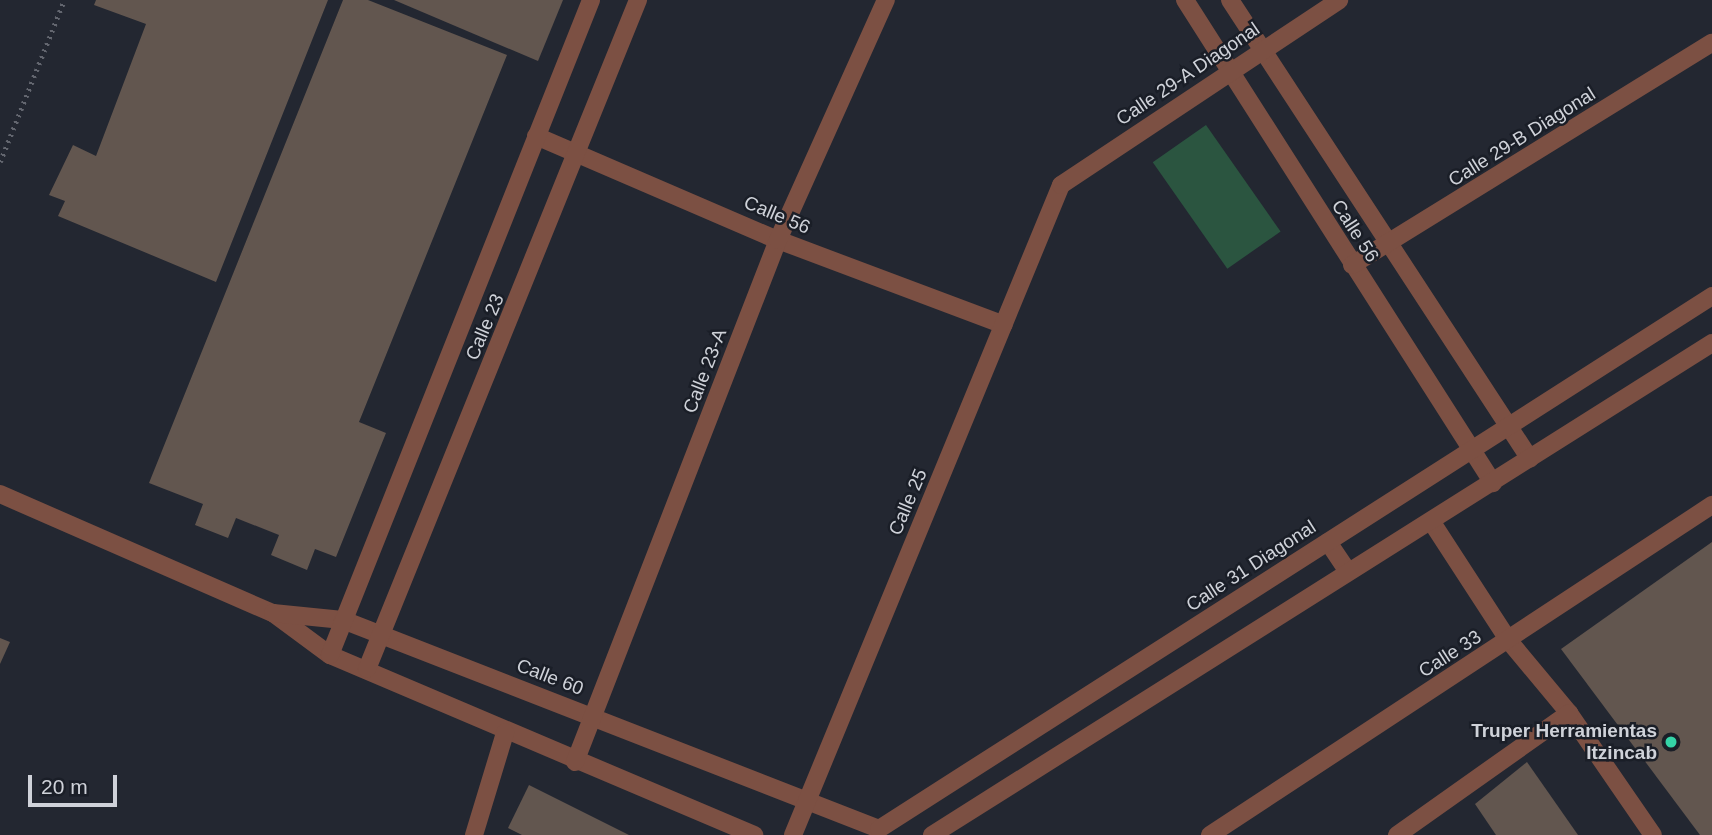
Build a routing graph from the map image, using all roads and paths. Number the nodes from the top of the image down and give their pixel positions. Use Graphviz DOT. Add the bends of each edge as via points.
graph roads {
  1 [pos="64,0"];
  2 [pos="591,0"];
  3 [pos="638,0"];
  4 [pos="886,0"];
  5 [pos="1185,0"];
  6 [pos="1230,0"];
  7 [pos="1339,0"];
  8 [pos="1712,43"];
  9 [pos="1261,50"];
  10 [pos="1227,71"];
  11 [pos="536,136"];
  12 [pos="580,151"];
  13 [pos="0,162"];
  14 [pos="1061,185"];
  15 [pos="778,240"];
  16 [pos="1389,245"];
  17 [pos="1352,265"];
  18 [pos="1712,296"];
  19 [pos="1004,325"];
  20 [pos="1712,343"];
  21 [pos="1508,427"];
  22 [pos="1472,450"];
  23 [pos="1530,459"];
  24 [pos="1493,483"];
  25 [pos="0,494"];
  26 [pos="1712,505"];
  27 [pos="1431,522"];
  28 [pos="1328,542"];
  29 [pos="1348,572"];
  30 [pos="273,613"];
  31 [pos="343,620"];
  32 [pos="379,635"];
  33 [pos="1509,641"];
  34 [pos="330,655"];
  35 [pos="367,668"];
  36 [pos="1569,713"];
  37 [pos="596,717"];
  38 [pos="505,733"];
  39 [pos="575,762"];
  40 [pos="806,801"];
  41 [pos="474,835"];
  42 [pos="754,835"];
  43 [pos="793,835"];
  44 [pos="932,835"];
  45 [pos="1209,835"];
  46 [pos="1397,835"];
  47 [pos="1653,835"];
  1 -- 13 [label="path"];
  2 -- 11 [label="street, Calle 23"];
  3 -- 12 [label="street, Calle 23"];
  4 -- 15 [label="street, Calle 23-A"];
  5 -- 10 [label="street, Calle 56"];
  6 -- 9 [label="street, Calle 56"];
  7 -- 9 [label="street, Calle 29-A Diagonal"];
  8 -- 16 [label="street, Calle 29-B Diagonal"];
  9 -- 10 [label="street, Calle 29-A Diagonal"];
  9 -- 16 [label="street, Calle 56"];
  10 -- 14 [label="street, Calle 29-A Diagonal"];
  10 -- 17 [label="street, Calle 56"];
  11 -- 12 [label="street, Calle 56"];
  11 -- 31 [label="street, Calle 23"];
  12 -- 15 [label="street, Calle 56"];
  12 -- 32 [label="street, Calle 23"];
  14 -- 19 [label="street, Calle 25"];
  15 -- 19 [label="street, Calle 56"];
  15 -- 37 [label="street, Calle 23-A"];
  16 -- 17 [label="street, Calle 29-B Diagonal"];
  16 -- 21 [label="street, Calle 56"];
  17 -- 22 [label="street, Calle 56"];
  18 -- 21 [label="street, Calle 31 Diagonal"];
  19 -- 40 [label="street, Calle 25"];
  20 -- 23 [label="street"];
  21 -- 22 [label="street, Calle 31 Diagonal"];
  21 -- 23 [label="street, Calle 56"];
  22 -- 24 [label="street, Calle 56"];
  22 -- 28 [label="street, Calle 31 Diagonal"];
  23 -- 24 [label="street"];
  24 -- 27 [label="street"];
  25 -- 30 [label="street, Calle 60"];
  26 -- 33 [label="street, Calle 33"];
  27 -- 29 [label="street"];
  27 -- 33 [label="street"];
  28 -- 29 [label="street"];
  28 -- 40 [label="street, Calle 31 Diagonal" via="879,829"];
  29 -- 44 [label="street"];
  30 -- 31 [label="street, Calle 60"];
  30 -- 34 [label="street, Calle 60"];
  31 -- 32 [label="street, Calle 60"];
  31 -- 34 [label="street, Calle 23"];
  32 -- 35 [label="street, Calle 23"];
  32 -- 37 [label="street, Calle 60"];
  33 -- 36 [label="street"];
  33 -- 45 [label="street, Calle 33"];
  34 -- 35 [label="street, Calle 60"];
  35 -- 38 [label="street, Calle 60"];
  36 -- 46 [label="street"];
  36 -- 47 [label="street"];
  37 -- 39 [label="street, Calle 23-A"];
  37 -- 40 [label="street, Calle 60"];
  38 -- 39 [label="street, Calle 60"];
  38 -- 41 [label="street"];
  39 -- 42 [label="street, Calle 60"];
  40 -- 43 [label="street, Calle 25"];
}
